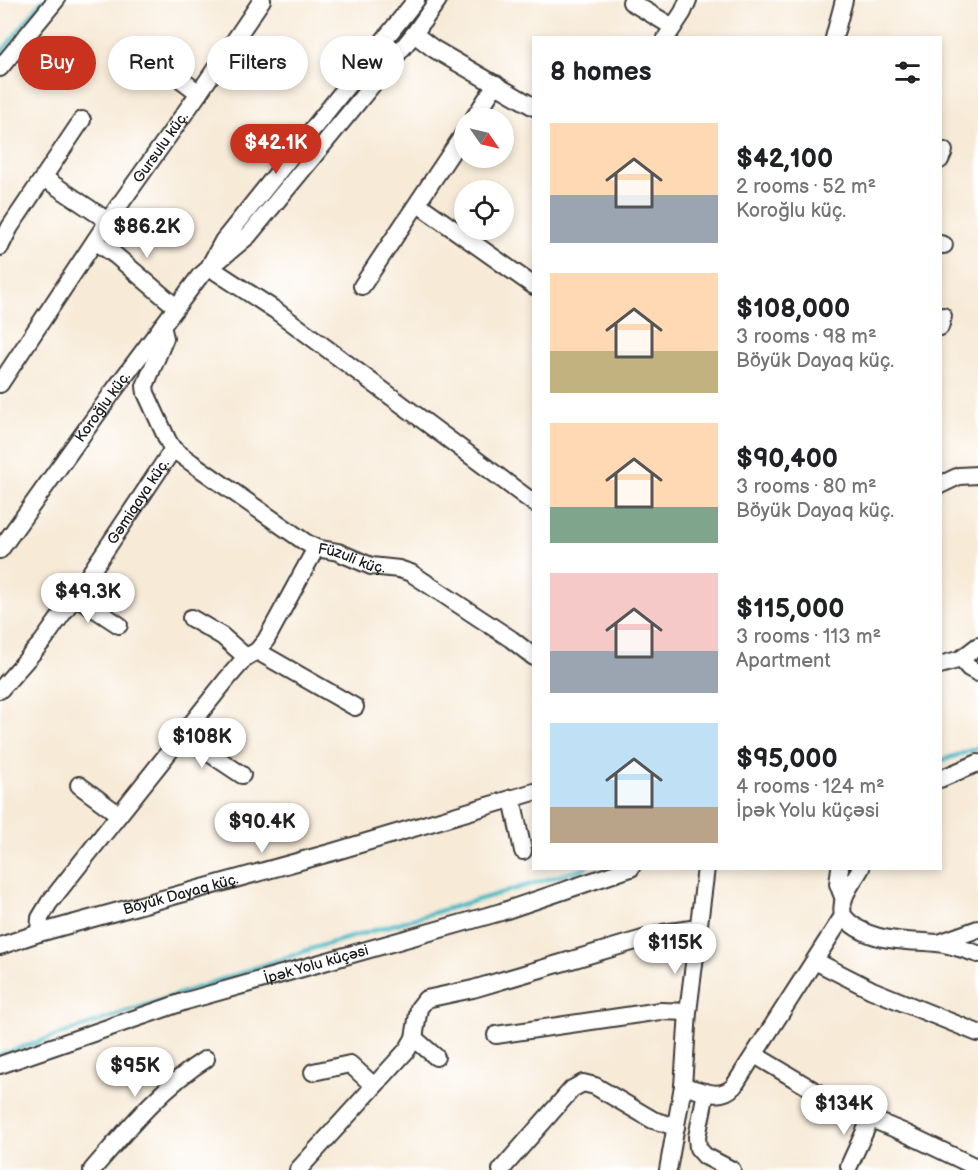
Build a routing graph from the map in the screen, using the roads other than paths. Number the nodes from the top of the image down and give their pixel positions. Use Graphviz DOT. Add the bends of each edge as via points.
graph roads {
  1 [pos="56,0"];
  2 [pos="262,0"];
  3 [pos="416,0"];
  4 [pos="438,0"];
  5 [pos="688,0"];
  6 [pos="844,0"];
  7 [pos="631,2"];
  8 [pos="669,32"];
  9 [pos="414,34"];
  10 [pos="26,36"];
  11 [pos="835,36"];
  12 [pos="18,45"];
  13 [pos="0,68"];
  14 [pos="496,84"];
  15 [pos="195,90"];
  16 [pos="199,93"];
  17 [pos="532,106"];
  18 [pos="480,108"];
  19 [pos="82,120"];
  20 [pos="454,149"];
  21 [pos="44,178"];
  22 [pos="418,204"];
  23 [pos="108,221"];
  24 [pos="1,241"];
  25 [pos="95,241"];
  26 [pos="209,267"];
  27 [pos="532,285"];
  28 [pos="362,286"];
  29 [pos="176,307"];
  30 [pos="162,326"];
  31 [pos="0,384"];
  32 [pos="173,449"];
  33 [pos="978,475"];
  34 [pos="942,484"];
  35 [pos="532,502"];
  36 [pos="316,548"];
  37 [pos="0,550"];
  38 [pos="75,596"];
  39 [pos="191,618"];
  40 [pos="119,625"];
  41 [pos="978,646"];
  42 [pos="251,654"];
  43 [pos="532,655"];
  44 [pos="961,659"];
  45 [pos="942,664"];
  46 [pos="978,673"];
  47 [pos="0,690"];
  48 [pos="355,707"];
  49 [pos="182,735"];
  50 [pos="978,763"];
  51 [pos="242,774"];
  52 [pos="942,778"];
  53 [pos="79,785"];
  54 [pos="532,793"];
  55 [pos="512,798"];
  56 [pos="118,814"];
  57 [pos="523,851"];
  58 [pos="625,870"];
  59 [pos="706,870"];
  60 [pos="840,870"];
  61 [pos="860,870"];
  62 [pos="843,897"];
  63 [pos="843,916"];
  64 [pos="698,928"];
  65 [pos="978,929"];
  66 [pos="39,933"];
  67 [pos="939,943"];
  68 [pos="0,946"];
  69 [pos="978,954"];
  70 [pos="815,961"];
  71 [pos="688,1012"];
  72 [pos="978,1034"];
  73 [pos="496,1035"];
  74 [pos="414,1038"];
  75 [pos="755,1055"];
  76 [pos="436,1057"];
  77 [pos="206,1059"];
  78 [pos="0,1065"];
  79 [pos="313,1072"];
  80 [pos="374,1086"];
  81 [pos="683,1086"];
  82 [pos="706,1092"];
  83 [pos="870,1120"];
  84 [pos="676,1127"];
  85 [pos="849,1166"];
  86 [pos="978,1168"];
  87 [pos="92,1170"];
  88 [pos="298,1170"];
  89 [pos="501,1170"];
  90 [pos="668,1170"];
  91 [pos="732,1170"];
  1 -- 10 [label="street"];
  2 -- 16 [label="street, Gursulu küç."];
  3 -- 26 [label="street, Koroğlu küç." via="223,241"];
  4 -- 9 [label="street, Koroğlu küç."];
  5 -- 8 [label="street"];
  6 -- 11 [label="street"];
  7 -- 8 [label="street"];
  9 -- 14 [label="street"];
  9 -- 26 [label="street, Koroğlu küç." via="249,235"];
  12 -- 13 [label="street"];
  14 -- 17 [label="street"];
  14 -- 18 [label="street"];
  15 -- 16 [label="street"];
  16 -- 23 [label="street, Gursulu küç."];
  19 -- 21 [label="street"];
  20 -- 22 [label="street"];
  21 -- 23 [label="street"];
  21 -- 24 [label="street"];
  22 -- 27 [label="street"];
  22 -- 28 [label="street"];
  23 -- 25 [label="street, Gursulu küç."];
  25 -- 29 [label="street"];
  25 -- 31 [label="street, Gursulu küç."];
  26 -- 29 [label="street, Koroğlu küç."];
  26 -- 35 [label="street" via="275,310"];
  29 -- 30 [label="street, Koroğlu küç."];
  30 -- 32 [label="street, Gəmiqaya küç." via="165,338 148,378 146,393"];
  30 -- 37 [label="street, Koroğlu küç."];
  32 -- 36 [label="street, Füzuli küç."];
  32 -- 38 [label="street, Gəmiqaya küç."];
  33 -- 34 [label="street" via="959,476"];
  36 -- 42 [label="street" via="275,626"];
  36 -- 43 [label="street, Füzuli küç." via="338,552 371,566 411,573"];
  38 -- 40 [label="street"];
  38 -- 47 [label="street, Gəmiqaya küç." via="43,641"];
  39 -- 42 [label="street"];
  41 -- 44 [label="street"];
  42 -- 48 [label="street"];
  42 -- 49 [label="street"];
  44 -- 45 [label="street"];
  44 -- 46 [label="street"];
  49 -- 51 [label="street"];
  49 -- 56 [label="street"];
  50 -- 52 [label="street"];
  53 -- 56 [label="street"];
  54 -- 55 [label="street, Böyük Dayaq küç."];
  55 -- 57 [label="street"];
  55 -- 66 [label="street, Böyük Dayaq küç."];
  56 -- 66 [label="street" via="49,903 40,918"];
  58 -- 78 [label="street, İpək Yolu küçəsi" via="501,912 186,1001"];
  59 -- 64 [label="street"];
  60 -- 62 [label="street" via="838,884"];
  61 -- 62 [label="street"];
  62 -- 63 [label="street"];
  63 -- 67 [label="street" via="850,924 878,937"];
  63 -- 70 [label="street"];
  64 -- 71 [label="street"];
  64 -- 74 [label="street" via="663,933 426,999 419,1008"];
  65 -- 67 [label="street"];
  66 -- 68 [label="street, Böyük Dayaq küç."];
  67 -- 69 [label="street"];
  70 -- 72 [label="street" via="872,990"];
  70 -- 75 [label="street"];
  71 -- 73 [label="street" via="660,1011"];
  71 -- 81 [label="street"];
  74 -- 76 [label="street"];
  74 -- 80 [label="street"];
  75 -- 82 [label="street" via="728,1093"];
  75 -- 83 [label="street" via="810,1090"];
  77 -- 87 [label="street" via="183,1073"];
  79 -- 80 [label="street" via="350,1064"];
  80 -- 88 [label="street"];
  81 -- 82 [label="street"];
  81 -- 84 [label="street"];
  82 -- 91 [label="street" via="698,1148"];
  83 -- 85 [label="street"];
  83 -- 86 [label="street"];
  84 -- 89 [label="street" via="653,1120 595,1086 582,1083"];
  84 -- 90 [label="street"];
}
